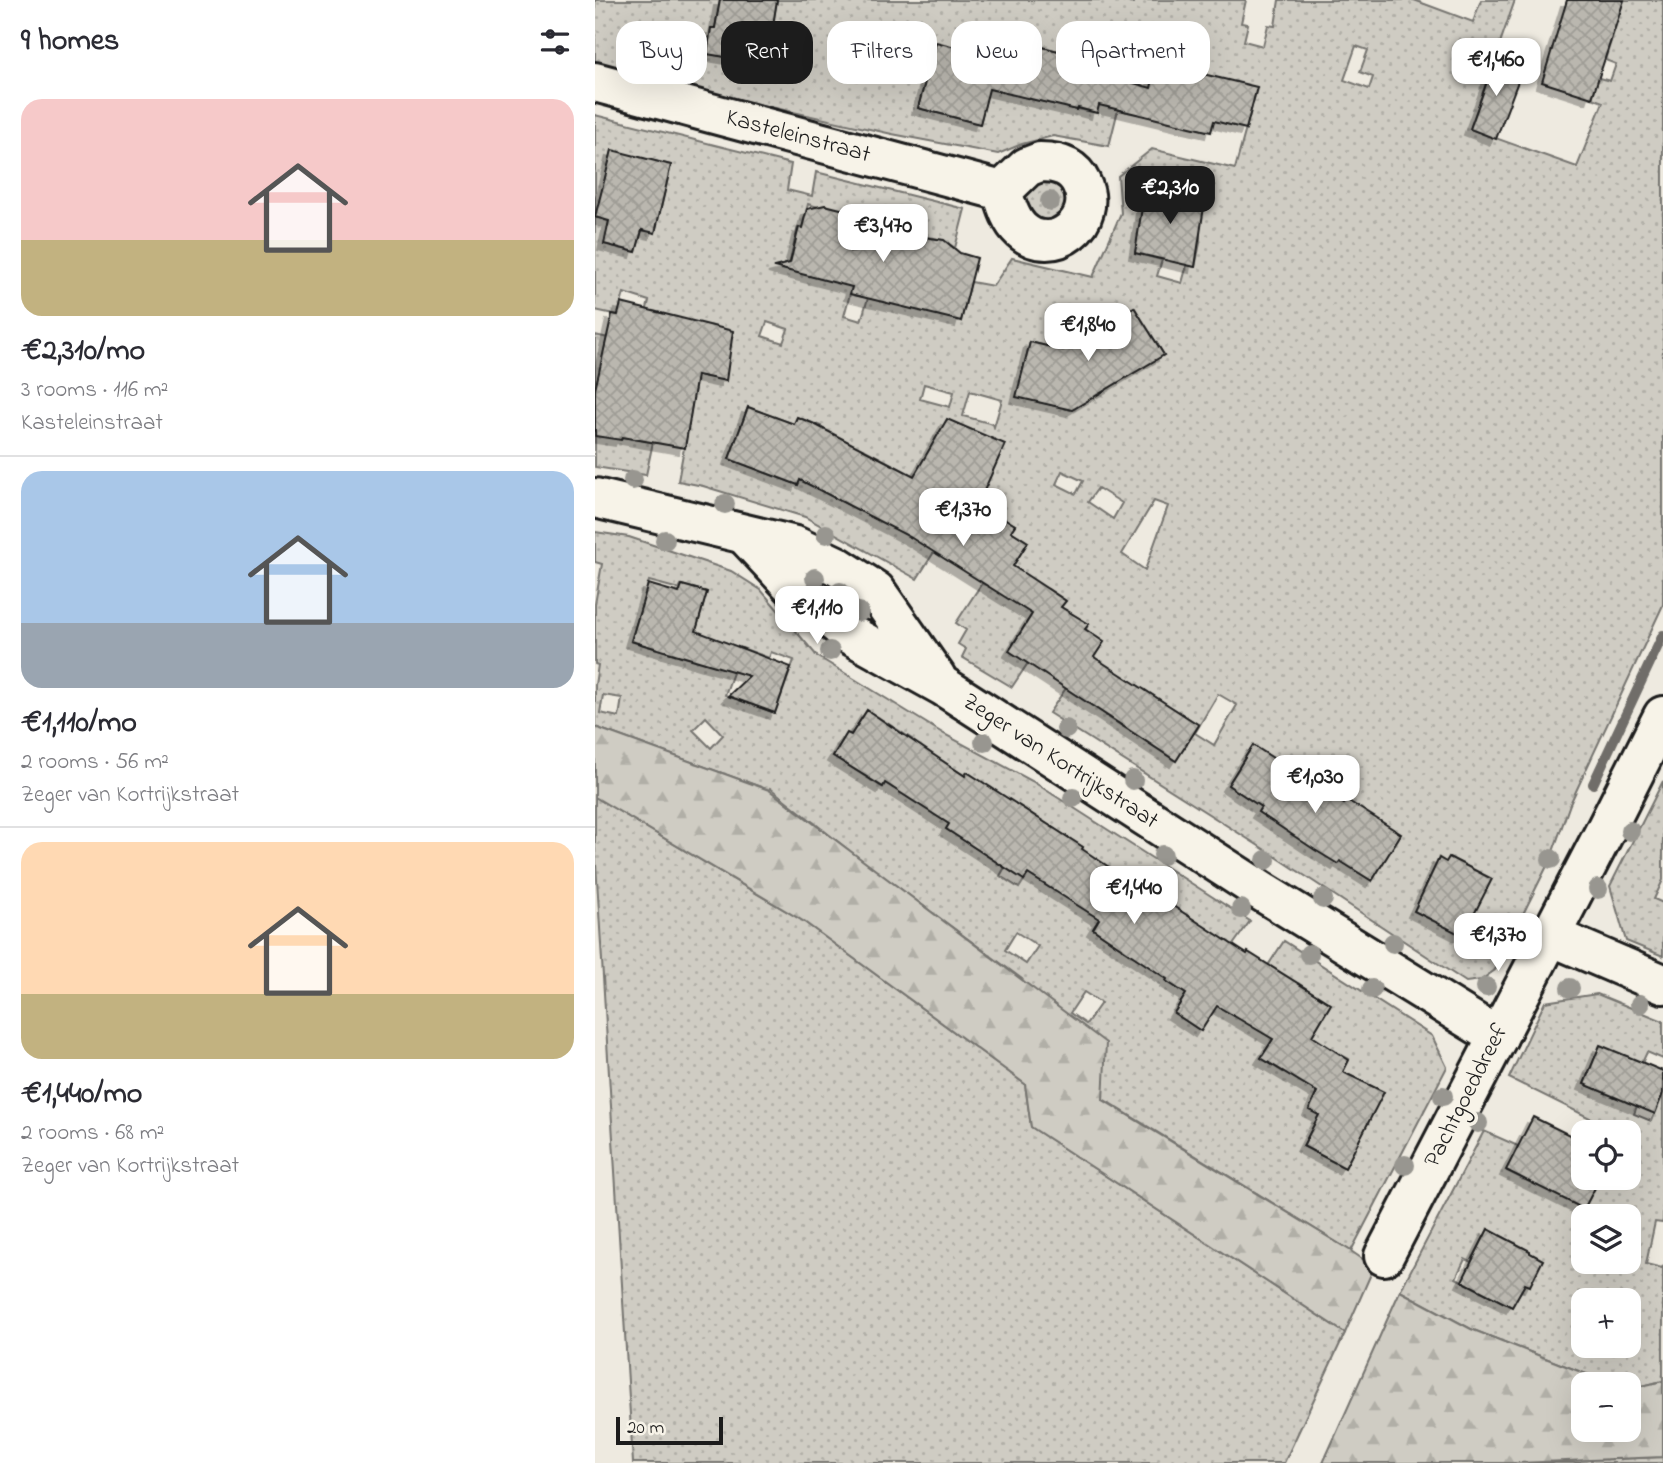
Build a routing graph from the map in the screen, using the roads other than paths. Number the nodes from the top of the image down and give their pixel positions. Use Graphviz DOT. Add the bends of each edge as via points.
graph roads {
  1 [pos="595,82"];
  2 [pos="1002,191"];
  3 [pos="595,498"];
  4 [pos="746,536"];
  5 [pos="943,687"];
  6 [pos="1663,716"];
  7 [pos="1551,936"];
  8 [pos="1663,984"];
  9 [pos="1498,1037"];
  10 [pos="1384,1256"];
  1 -- 2 [label="street, Kasteleinstraat"];
  3 -- 4 [label="street, Zeger van Kortrijkstraat"];
  4 -- 5 [label="street, Zeger van Kortrijkstraat" via="799,593 849,634"];
  4 -- 5 [label="street, Zeger van Kortrijkstraat" via="795,546 876,591"];
  5 -- 9 [label="street, Zeger van Kortrijkstraat"];
  6 -- 7 [label="street, Pachtgoeddreef"];
  7 -- 8 [label="street"];
  7 -- 9 [label="street, Pachtgoeddreef"];
  9 -- 10 [label="street, Pachtgoeddreef"];
}
